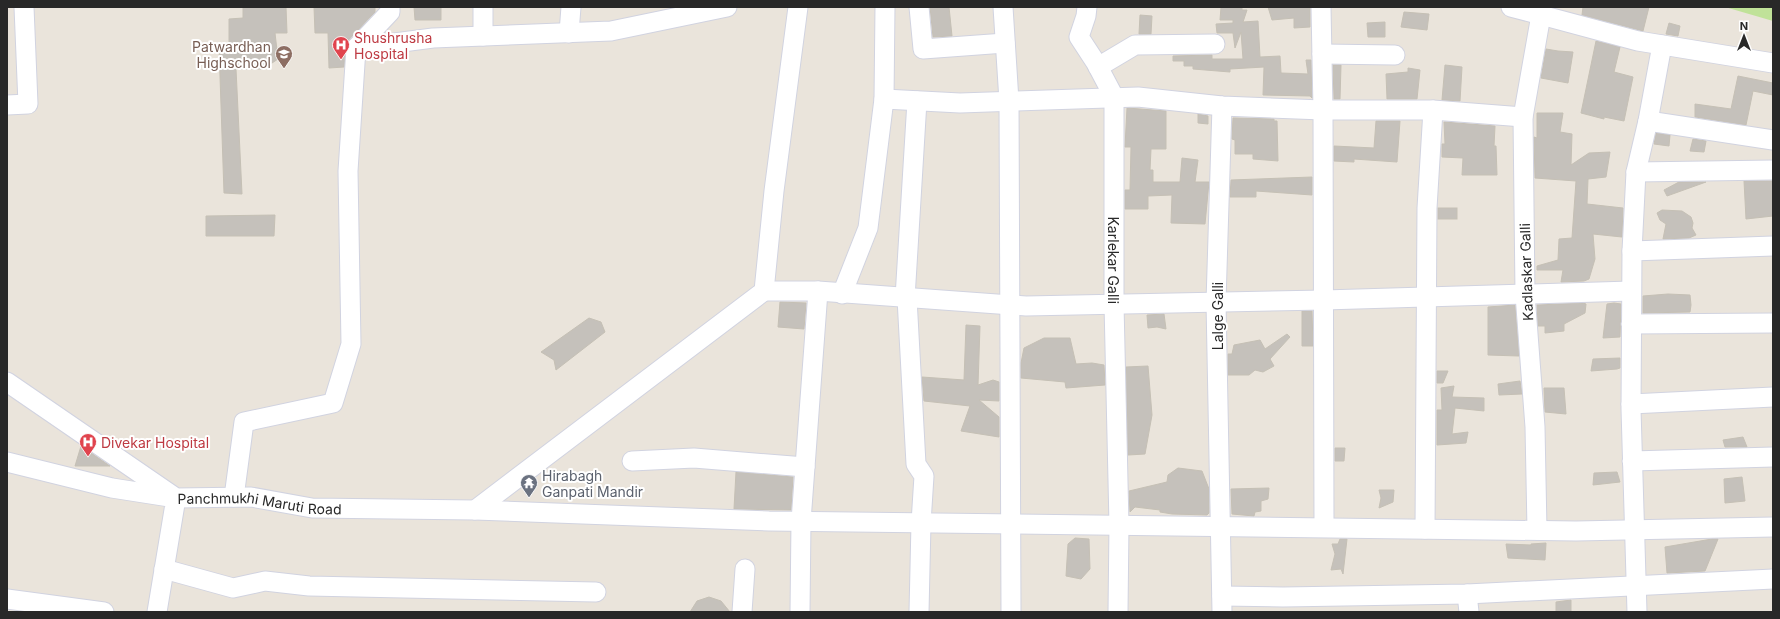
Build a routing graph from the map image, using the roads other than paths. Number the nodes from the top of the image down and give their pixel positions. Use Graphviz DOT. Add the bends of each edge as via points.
graph roads {
  1 [pos="24,7"];
  2 [pos="390,7"];
  3 [pos="483,7"];
  4 [pos="571,7"];
  5 [pos="727,7"];
  6 [pos="798,7"];
  7 [pos="885,7"];
  8 [pos="919,7"];
  9 [pos="1003,7"];
  10 [pos="1087,7"];
  11 [pos="1321,7"];
  12 [pos="1511,7"];
  13 [pos="1541,15"];
  14 [pos="569,33"];
  15 [pos="483,36"];
  16 [pos="1006,43"];
  17 [pos="1215,44"];
  18 [pos="1662,45"];
  19 [pos="356,48"];
  20 [pos="1322,54"];
  21 [pos="1395,55"];
  22 [pos="1773,63"];
  23 [pos="1098,67"];
  24 [pos="1114,97"];
  25 [pos="884,99"];
  26 [pos="917,101"];
  27 [pos="1009,101"];
  28 [pos="7,106"];
  29 [pos="1222,106"];
  30 [pos="1323,110"];
  31 [pos="1433,110"];
  32 [pos="1523,117"];
  33 [pos="1648,121"];
  34 [pos="1773,140"];
  35 [pos="1773,170"];
  36 [pos="1636,172"];
  37 [pos="1773,246"];
  38 [pos="1632,251"];
  39 [pos="764,291"];
  40 [pos="818,291"];
  41 [pos="1631,291"];
  42 [pos="842,294"];
  43 [pos="1525,294"];
  44 [pos="1428,296"];
  45 [pos="906,298"];
  46 [pos="1324,300"];
  47 [pos="1216,302"];
  48 [pos="1114,304"];
  49 [pos="1010,305"];
  50 [pos="1773,323"];
  51 [pos="1631,324"];
  52 [pos="7,382"];
  53 [pos="1773,397"];
  54 [pos="1631,404"];
  55 [pos="1773,456"];
  56 [pos="632,461"];
  57 [pos="1632,461"];
  58 [pos="7,462"];
  59 [pos="805,467"];
  60 [pos="234,497"];
  61 [pos="176,498"];
  62 [pos="475,510"];
  63 [pos="801,521"];
  64 [pos="921,522"];
  65 [pos="1011,524"];
  66 [pos="1119,525"];
  67 [pos="1221,526"];
  68 [pos="1324,527"];
  69 [pos="1773,527"];
  70 [pos="1425,529"];
  71 [pos="1634,529"];
  72 [pos="1537,530"];
  73 [pos="164,569"];
  74 [pos="745,569"];
  75 [pos="1773,579"];
  76 [pos="1636,586"];
  77 [pos="596,592"];
  78 [pos="7,599"];
  79 [pos="1468,603"];
  80 [pos="1222,604"];
  81 [pos="1283,604"];
  82 [pos="104,612"];
  83 [pos="157,612"];
  84 [pos="742,612"];
  85 [pos="800,612"];
  86 [pos="919,612"];
  87 [pos="1011,612"];
  88 [pos="1118,612"];
  89 [pos="1637,612"];
  1 -- 28 [label="street" via="28,104"];
  2 -- 19 [label="street" via="390,12"];
  3 -- 15 [label="street"];
  4 -- 14 [label="street"];
  5 -- 14 [label="street" via="611,31"];
  6 -- 39 [label="street"];
  7 -- 25 [label="street"];
  8 -- 16 [label="street" via="923,50"];
  9 -- 16 [label="street"];
  10 -- 23 [label="street, Karlekar Galli" via="1079,38"];
  11 -- 20 [label="street"];
  12 -- 13 [label="street"];
  13 -- 18 [label="street"];
  13 -- 32 [label="street, Kadlaskar Galli"];
  14 -- 15 [label="street"];
  15 -- 19 [label="street" via="433,38"];
  16 -- 27 [label="street"];
  17 -- 23 [label="street" via="1135,46"];
  18 -- 22 [label="street"];
  18 -- 33 [label="street"];
  19 -- 60 [label="street" via="348,171 352,344 333,403 244,422"];
  20 -- 21 [label="street"];
  20 -- 30 [label="street"];
  23 -- 24 [label="street, Karlekar Galli"];
  24 -- 27 [label="street"];
  24 -- 29 [label="street"];
  24 -- 48 [label="street, Karlekar Galli"];
  25 -- 26 [label="street"];
  25 -- 42 [label="street" via="868,228"];
  26 -- 27 [label="street"];
  26 -- 45 [label="street"];
  27 -- 49 [label="street"];
  29 -- 30 [label="street"];
  29 -- 47 [label="street, Lalge Galli"];
  30 -- 31 [label="street"];
  30 -- 46 [label="street"];
  31 -- 32 [label="street"];
  31 -- 44 [label="street" via="1427,208"];
  32 -- 43 [label="street, Kadlaskar Galli"];
  33 -- 34 [label="street"];
  33 -- 36 [label="street"];
  35 -- 36 [label="street"];
  36 -- 38 [label="street"];
  37 -- 38 [label="street"];
  38 -- 41 [label="street"];
  39 -- 40 [label="street"];
  39 -- 62 [label="street"];
  40 -- 42 [label="street"];
  40 -- 59 [label="street"];
  41 -- 43 [label="street"];
  41 -- 51 [label="street"];
  42 -- 45 [label="street"];
  43 -- 44 [label="street"];
  43 -- 72 [label="street, Kadlaskar Galli" via="1535,427"];
  44 -- 46 [label="street"];
  44 -- 70 [label="street"];
  45 -- 49 [label="street"];
  45 -- 64 [label="street" via="916,464 924,476"];
  46 -- 47 [label="street"];
  46 -- 68 [label="street"];
  47 -- 48 [label="street"];
  47 -- 67 [label="street, Lalge Galli"];
  48 -- 49 [label="street"];
  48 -- 66 [label="street, Karlekar Galli"];
  49 -- 65 [label="street"];
  50 -- 51 [label="street"];
  51 -- 54 [label="street"];
  52 -- 61 [label="street, Panchmukhi Maruti Road"];
  53 -- 54 [label="street"];
  54 -- 57 [label="street"];
  55 -- 57 [label="street"];
  56 -- 59 [label="street" via="694,458"];
  57 -- 71 [label="street"];
  58 -- 61 [label="street" via="112,488"];
  59 -- 63 [label="street"];
  60 -- 61 [label="street, Panchmukhi Maruti Road"];
  60 -- 62 [label="street, Panchmukhi Maruti Road" via="251,497 312,508"];
  61 -- 73 [label="street"];
  62 -- 63 [label="street, Panchmukhi Maruti Road"];
  63 -- 64 [label="street, Panchmukhi Maruti Road"];
  63 -- 85 [label="street"];
  64 -- 65 [label="street, Panchmukhi Maruti Road"];
  64 -- 86 [label="street"];
  65 -- 66 [label="street, Panchmukhi Maruti Road"];
  65 -- 87 [label="street"];
  66 -- 67 [label="street, Panchmukhi Maruti Road"];
  66 -- 88 [label="street, Karlekar Galli"];
  67 -- 68 [label="street, Panchmukhi Maruti Road"];
  67 -- 80 [label="street, Lalge Galli"];
  68 -- 70 [label="street, Panchmukhi Maruti Road"];
  69 -- 71 [label="street, Panchmukhi Maruti Road"];
  70 -- 72 [label="street, Panchmukhi Maruti Road"];
  71 -- 72 [label="street, Panchmukhi Maruti Road"];
  71 -- 76 [label="street"];
  73 -- 77 [label="street" via="233,588 265,581 309,586"];
  73 -- 83 [label="street"];
  74 -- 84 [label="street"];
  75 -- 76 [label="street"];
  76 -- 79 [label="street"];
  76 -- 89 [label="street"];
  78 -- 82 [label="street"];
  79 -- 81 [label="street"];
  80 -- 81 [label="street"];
}
